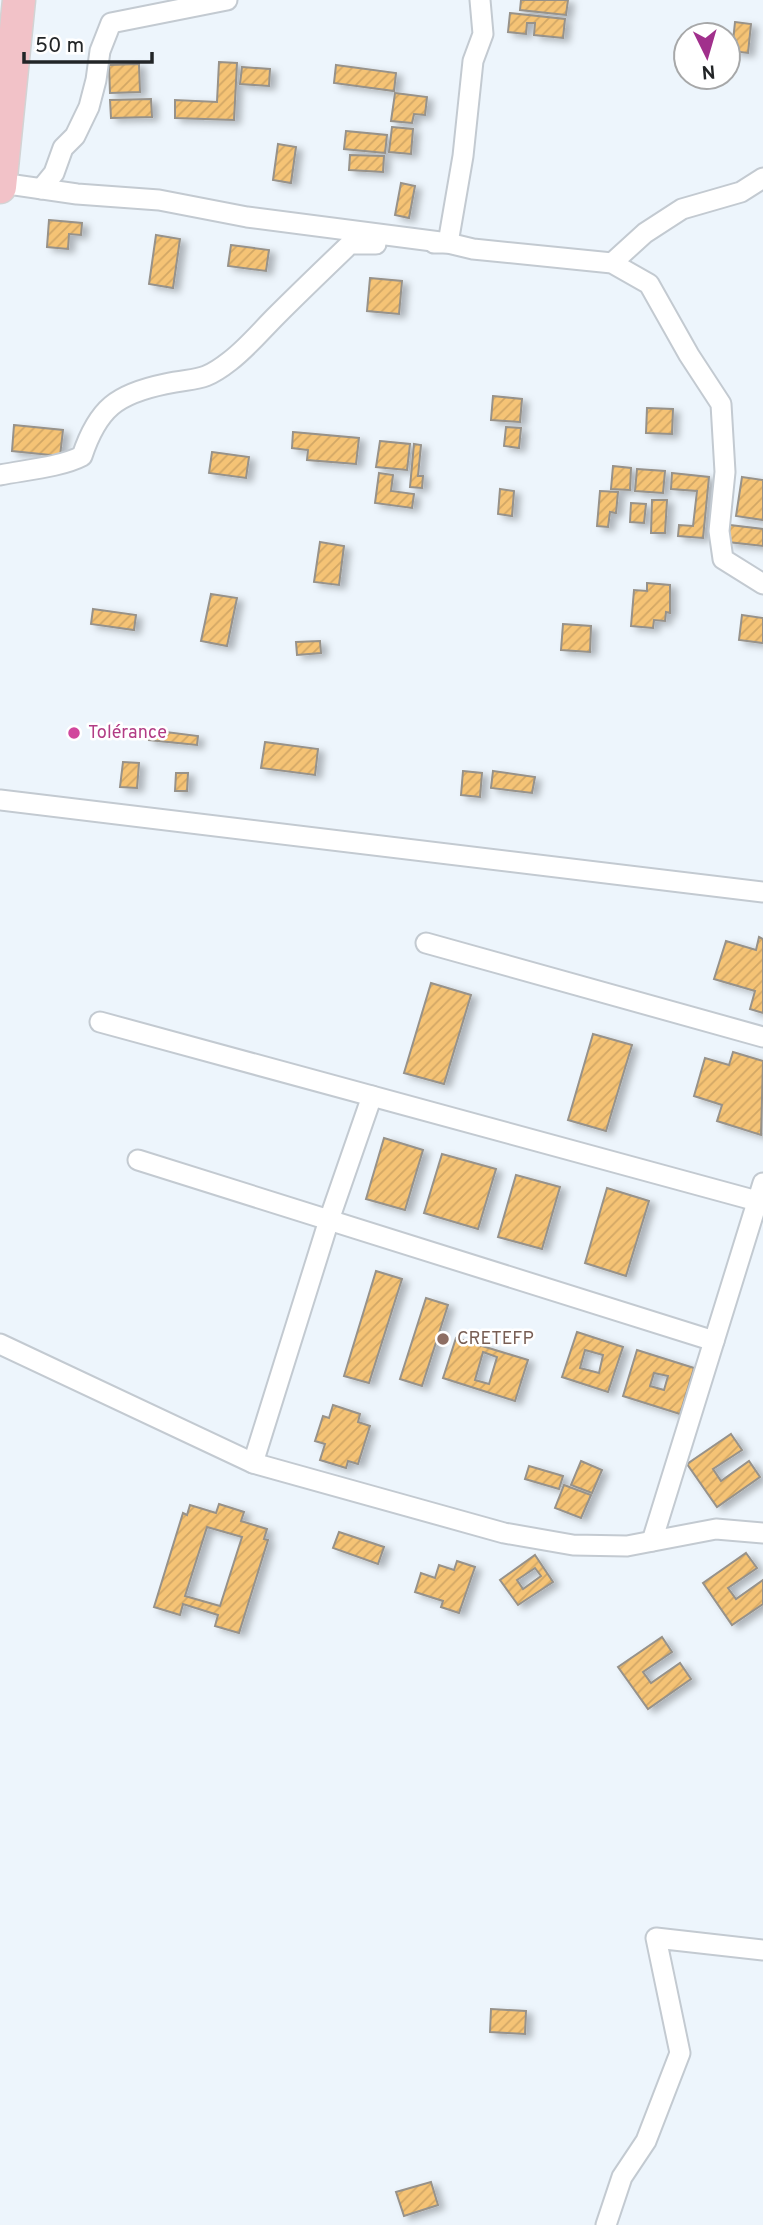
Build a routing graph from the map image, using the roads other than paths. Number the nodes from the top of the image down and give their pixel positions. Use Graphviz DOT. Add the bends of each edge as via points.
graph roads {
  1 [pos="19,0"];
  2 [pos="227,0"];
  3 [pos="480,0"];
  4 [pos="763,178"];
  5 [pos="0,184"];
  6 [pos="41,189"];
  7 [pos="448,243"];
  8 [pos="612,263"];
  9 [pos="0,475"];
  10 [pos="763,584"];
  11 [pos="0,800"];
  12 [pos="763,892"];
  13 [pos="426,943"];
  14 [pos="100,1022"];
  15 [pos="763,1037"];
  16 [pos="372,1096"];
  17 [pos="138,1160"];
  18 [pos="760,1192"];
  19 [pos="329,1220"];
  20 [pos="715,1340"];
  21 [pos="0,1344"];
  22 [pos="253,1463"];
  23 [pos="763,1533"];
  24 [pos="652,1541"];
  25 [pos="763,1950"];
  26 [pos="606,2225"];
  1 -- 5 [label="highway"];
  2 -- 6 [label="street" via="111,23 100,51 89,107"];
  3 -- 7 [label="street" via="483,34 473,61"];
  4 -- 8 [label="street" via="741,192 682,209 645,233"];
  5 -- 6 [label="street"];
  6 -- 7 [label="street" via="159,200 247,217"];
  7 -- 8 [label="street" via="473,250"];
  7 -- 9 [label="street" via="350,244 232,360 209,376 122,396 108,407 82,456 69,463"];
  8 -- 10 [label="street" via="649,284 721,404 726,472 719,531 723,559"];
  11 -- 12 [label="street"];
  13 -- 15 [label="street"];
  14 -- 16 [label="street"];
  16 -- 18 [label="street"];
  16 -- 19 [label="street"];
  17 -- 19 [label="street"];
  18 -- 20 [label="street"];
  19 -- 20 [label="street"];
  19 -- 22 [label="street"];
  20 -- 24 [label="street"];
  21 -- 22 [label="street"];
  22 -- 24 [label="street" via="504,1533 573,1545 626,1546"];
  23 -- 24 [label="street" via="716,1529"];
  25 -- 26 [label="street" via="656,1938 680,2053 646,2141 622,2177"];
}
